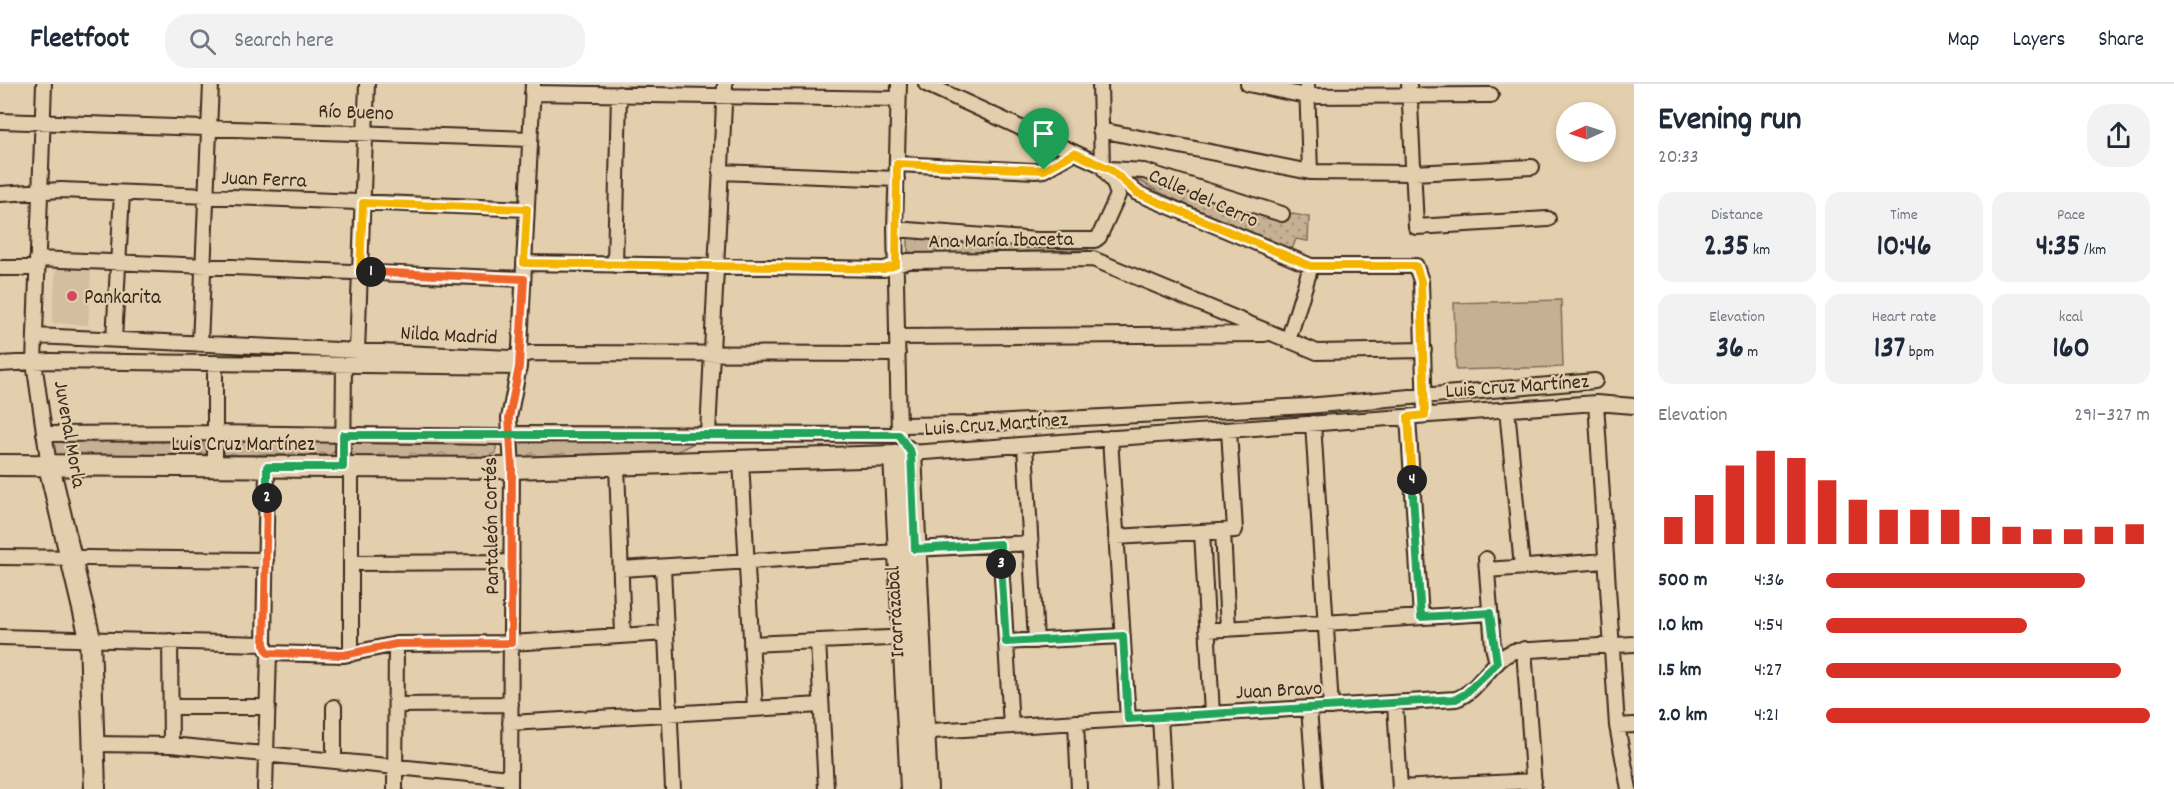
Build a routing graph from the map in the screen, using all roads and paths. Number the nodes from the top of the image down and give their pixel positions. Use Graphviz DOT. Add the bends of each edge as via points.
graph roads {
  1 [pos="44,84"];
  2 [pos="211,84"];
  3 [pos="367,84"];
  4 [pos="899,84"];
  5 [pos="926,84"];
  6 [pos="1100,84"];
  7 [pos="1248,84"];
  8 [pos="532,88"];
  9 [pos="724,90"];
  10 [pos="1306,90"];
  11 [pos="1409,90"];
  12 [pos="619,94"];
  13 [pos="1491,95"];
  14 [pos="898,99"];
  15 [pos="0,121"];
  16 [pos="43,121"];
  17 [pos="209,127"];
  18 [pos="1101,130"];
  19 [pos="365,133"];
  20 [pos="530,139"];
  21 [pos="1074,153"];
  22 [pos="897,164"];
  23 [pos="1106,167"];
  24 [pos="1532,167"];
  25 [pos="720,172"];
  26 [pos="1310,172"];
  27 [pos="1413,173"];
  28 [pos="897,179"];
  29 [pos="40,192"];
  30 [pos="122,193"];
  31 [pos="0,194"];
  32 [pos="206,196"];
  33 [pos="363,203"];
  34 [pos="527,209"];
  35 [pos="1282,214"];
  36 [pos="1548,219"];
  37 [pos="895,230"];
  38 [pos="118,262"];
  39 [pos="37,263"];
  40 [pos="524,263"];
  41 [pos="204,265"];
  42 [pos="615,265"];
  43 [pos="896,265"];
  44 [pos="715,266"];
  45 [pos="1311,266"];
  46 [pos="0,268"];
  47 [pos="360,272"];
  48 [pos="524,279"];
  49 [pos="1270,334"];
  50 [pos="35,336"];
  51 [pos="897,337"];
  52 [pos="114,340"];
  53 [pos="1288,341"];
  54 [pos="200,344"];
  55 [pos="1424,350"];
  56 [pos="357,351"];
  57 [pos="711,353"];
  58 [pos="898,354"];
  59 [pos="520,361"];
  60 [pos="34,362"];
  61 [pos="215,363"];
  62 [pos="0,364"];
  63 [pos="344,365"];
  64 [pos="1595,381"];
  65 [pos="1425,395"];
  66 [pos="1596,403"];
  67 [pos="1634,406"];
  68 [pos="1507,409"];
  69 [pos="1425,415"];
  70 [pos="1408,417"];
  71 [pos="1313,423"];
  72 [pos="899,430"];
  73 [pos="1229,430"];
  74 [pos="215,433"];
  75 [pos="44,434"];
  76 [pos="343,435"];
  77 [pos="508,435"];
  78 [pos="708,435"];
  79 [pos="1110,438"];
  80 [pos="1025,445"];
  81 [pos="902,454"];
  82 [pos="741,461"];
  83 [pos="0,465"];
  84 [pos="616,465"];
  85 [pos="50,466"];
  86 [pos="215,466"];
  87 [pos="267,467"];
  88 [pos="347,467"];
  89 [pos="512,468"];
  90 [pos="1229,531"];
  91 [pos="1202,532"];
  92 [pos="1116,537"];
  93 [pos="1031,543"];
  94 [pos="1000,544"];
  95 [pos="907,551"];
  96 [pos="0,557"];
  97 [pos="71,558"];
  98 [pos="266,560"];
  99 [pos="747,561"];
  100 [pos="1605,561"];
  101 [pos="512,562"];
  102 [pos="351,563"];
  103 [pos="663,567"];
  104 [pos="1522,567"];
  105 [pos="621,569"];
  106 [pos="1490,613"];
  107 [pos="1421,617"];
  108 [pos="1326,623"];
  109 [pos="1228,629"];
  110 [pos="1207,630"];
  111 [pos="666,633"];
  112 [pos="623,636"];
  113 [pos="1123,636"];
  114 [pos="0,637"];
  115 [pos="911,637"];
  116 [pos="90,638"];
  117 [pos="170,641"];
  118 [pos="818,641"];
  119 [pos="1036,641"];
  120 [pos="1006,642"];
  121 [pos="511,643"];
  122 [pos="396,644"];
  123 [pos="751,644"];
  124 [pos="1634,644"];
  125 [pos="1610,645"];
  126 [pos="266,648"];
  127 [pos="1524,649"];
  128 [pos="351,654"];
  129 [pos="1497,663"];
  130 [pos="1395,703"];
  131 [pos="510,704"];
  132 [pos="396,705"];
  133 [pos="821,705"];
  134 [pos="171,707"];
  135 [pos="268,707"];
  136 [pos="334,707"];
  137 [pos="1331,707"];
  138 [pos="1309,708"];
  139 [pos="755,709"];
  140 [pos="669,714"];
  141 [pos="1212,714"];
  142 [pos="1160,717"];
  143 [pos="1128,719"];
  144 [pos="1076,722"];
  145 [pos="510,723"];
  146 [pos="1634,725"];
  147 [pos="1011,726"];
  148 [pos="1617,726"];
  149 [pos="916,732"];
  150 [pos="93,744"];
  151 [pos="171,745"];
  152 [pos="268,755"];
  153 [pos="334,761"];
  154 [pos="396,767"];
  155 [pos="510,784"];
  156 [pos="1534,785"];
  157 [pos="1486,786"];
  158 [pos="95,789"];
  159 [pos="265,789"];
  160 [pos="395,789"];
  161 [pos="673,789"];
  162 [pos="826,789"];
  163 [pos="911,789"];
  164 [pos="927,789"];
  165 [pos="1079,789"];
  166 [pos="1164,789"];
  167 [pos="1315,789"];
  168 [pos="1400,789"];
  169 [pos="1629,789"];
  1 -- 16 [label="street, Juvenal Morla"];
  2 -- 17 [label="street"];
  3 -- 19 [label="street"];
  4 -- 14 [label="street, Irarrázabal"];
  5 -- 21 [label="street, Calle del Cerro"];
  6 -- 18 [label="street"];
  7 -- 10 [label="street"];
  8 -- 12 [label="street"];
  8 -- 20 [label="street, Pantaleón Cortés"];
  9 -- 12 [label="street"];
  9 -- 14 [label="street"];
  9 -- 25 [label="street"];
  10 -- 11 [label="street"];
  10 -- 26 [label="street"];
  11 -- 13 [label="street"];
  11 -- 27 [label="street"];
  12 -- 42 [label="street"];
  14 -- 22 [label="street, Irarrázabal"];
  15 -- 16 [label="street, Río Bueno"];
  16 -- 17 [label="street, Río Bueno"];
  16 -- 29 [label="street, Juvenal Morla"];
  17 -- 19 [label="street, Río Bueno"];
  17 -- 32 [label="street"];
  18 -- 23 [label="street"];
  18 -- 26 [label="street"];
  19 -- 20 [label="street, Río Bueno"];
  19 -- 33 [label="street"];
  20 -- 34 [label="street, Pantaleón Cortés"];
  21 -- 22 [label="street" via="1035,171"];
  21 -- 23 [label="street, Calle del Cerro"];
  22 -- 28 [label="street, Irarrázabal"];
  23 -- 35 [label="street" via="1144,171"];
  23 -- 37 [label="street" via="1118,195 1099,237 1090,241"];
  23 -- 45 [label="street, Calle del Cerro" via="1137,193"];
  24 -- 27 [label="street"];
  25 -- 28 [label="street"];
  25 -- 44 [label="street"];
  26 -- 27 [label="street"];
  27 -- 36 [label="street" via="1416,227"];
  28 -- 37 [label="street, Irarrázabal"];
  29 -- 30 [label="street, Juan Ferra"];
  29 -- 31 [label="street, Juan Ferra"];
  29 -- 39 [label="street, Juvenal Morla"];
  30 -- 32 [label="street, Juan Ferra"];
  30 -- 38 [label="street"];
  32 -- 33 [label="street, Juan Ferra"];
  32 -- 41 [label="street"];
  33 -- 34 [label="street, Juan Ferra"];
  33 -- 47 [label="street"];
  34 -- 40 [label="street, Pantaleón Cortés"];
  37 -- 43 [label="street, Irarrázabal"];
  38 -- 39 [label="street"];
  38 -- 41 [label="street"];
  38 -- 52 [label="street"];
  39 -- 46 [label="street"];
  39 -- 50 [label="street, Juvenal Morla"];
  40 -- 42 [label="street, Ana María Ibaceta"];
  40 -- 48 [label="street, Pantaleón Cortés"];
  41 -- 47 [label="street"];
  41 -- 54 [label="street"];
  42 -- 44 [label="street, Ana María Ibaceta"];
  43 -- 44 [label="street, Ana María Ibaceta" via="884,269"];
  43 -- 49 [label="street, Ana María Ibaceta" via="908,261 1093,259"];
  43 -- 51 [label="street, Irarrázabal"];
  44 -- 57 [label="street"];
  45 -- 53 [label="street"];
  45 -- 55 [label="street, Calle del Cerro" via="1416,266 1421,281"];
  47 -- 48 [label="street"];
  47 -- 56 [label="street"];
  48 -- 59 [label="street, Pantaleón Cortés"];
  49 -- 51 [label="street"];
  49 -- 53 [label="street, Ana María Ibaceta"];
  50 -- 52 [label="street, Nilda Madrid"];
  50 -- 60 [label="street, Juvenal Morla"];
  51 -- 58 [label="street, Irarrázabal"];
  52 -- 54 [label="street, Nilda Madrid"];
  53 -- 55 [label="street, Ana María Ibaceta" via="1328,353"];
  54 -- 56 [label="street, Nilda Madrid"];
  55 -- 65 [label="street"];
  56 -- 59 [label="street, Nilda Madrid"];
  57 -- 58 [label="street, Nilda Madrid"];
  57 -- 59 [label="street, Nilda Madrid" via="531,353"];
  57 -- 78 [label="street"];
  58 -- 72 [label="street, Irarrázabal"];
  59 -- 63 [label="street, Nilda Madrid"];
  59 -- 77 [label="street, Pantaleón Cortés"];
  60 -- 61 [label="street, Nilda Madrid"];
  60 -- 62 [label="street, Nilda Madrid"];
  60 -- 75 [label="street, Juvenal Morla"];
  61 -- 63 [label="street, Nilda Madrid"];
  61 -- 74 [label="street"];
  63 -- 76 [label="street"];
  64 -- 65 [label="street, Luis Cruz Martínez"];
  65 -- 69 [label="street"];
  65 -- 72 [label="street, Luis Cruz Martínez" via="1307,406"];
  66 -- 67 [label="street, Luis Cruz Martínez"];
  66 -- 68 [label="street, Luis Cruz Martínez"];
  66 -- 100 [label="street"];
  68 -- 69 [label="street, Luis Cruz Martínez"];
  68 -- 104 [label="street"];
  69 -- 70 [label="street, Luis Cruz Martínez"];
  70 -- 71 [label="street, Luis Cruz Martínez"];
  70 -- 107 [label="street"];
  71 -- 73 [label="street, Luis Cruz Martínez"];
  71 -- 108 [label="street"];
  72 -- 78 [label="street, Luis Cruz Martínez"];
  72 -- 81 [label="street, Irarrázabal"];
  73 -- 79 [label="street, Luis Cruz Martínez"];
  73 -- 90 [label="street"];
  74 -- 75 [label="street, Luis Cruz Martínez"];
  74 -- 76 [label="street, Luis Cruz Martínez"];
  74 -- 86 [label="street"];
  75 -- 85 [label="street, Juvenal Morla"];
  76 -- 77 [label="street, Luis Cruz Martínez"];
  76 -- 88 [label="street"];
  77 -- 78 [label="street, Luis Cruz Martínez"];
  77 -- 89 [label="street, Pantaleón Cortés"];
  79 -- 80 [label="street, Luis Cruz Martínez"];
  79 -- 92 [label="street"];
  80 -- 81 [label="street, Luis Cruz Martínez"];
  80 -- 93 [label="street"];
  81 -- 82 [label="street, Luis Cruz Martínez"];
  81 -- 95 [label="street, Irarrázabal"];
  82 -- 84 [label="street, Luis Cruz Martínez"];
  82 -- 99 [label="street"];
  83 -- 85 [label="street, Luis Cruz Martínez"];
  84 -- 89 [label="street, Luis Cruz Martínez"];
  84 -- 105 [label="street"];
  85 -- 86 [label="street, Luis Cruz Martínez"];
  85 -- 97 [label="street, Juvenal Morla"];
  86 -- 87 [label="street, Luis Cruz Martínez"];
  87 -- 88 [label="street, Luis Cruz Martínez"];
  87 -- 98 [label="street"];
  88 -- 89 [label="street, Luis Cruz Martínez"];
  88 -- 102 [label="street"];
  89 -- 101 [label="street, Pantaleón Cortés"];
  90 -- 91 [label="street"];
  90 -- 109 [label="street"];
  91 -- 92 [label="street"];
  91 -- 110 [label="street"];
  92 -- 113 [label="street"];
  93 -- 94 [label="street"];
  93 -- 119 [label="street"];
  94 -- 95 [label="street"];
  94 -- 120 [label="street"];
  95 -- 99 [label="street"];
  95 -- 115 [label="street, Irarrázabal"];
  96 -- 97 [label="street"];
  97 -- 98 [label="street"];
  97 -- 116 [label="street, Juvenal Morla"];
  98 -- 126 [label="street"];
  99 -- 103 [label="street"];
  99 -- 123 [label="street"];
  100 -- 104 [label="street"];
  100 -- 125 [label="street"];
  101 -- 102 [label="street"];
  101 -- 121 [label="street, Pantaleón Cortés"];
  102 -- 128 [label="street"];
  103 -- 105 [label="street"];
  103 -- 111 [label="street"];
  104 -- 106 [label="street" via="1486,565"];
  105 -- 112 [label="street"];
  106 -- 107 [label="street"];
  106 -- 129 [label="street"];
  107 -- 108 [label="street"];
  108 -- 109 [label="street"];
  108 -- 137 [label="street"];
  109 -- 110 [label="street"];
  110 -- 141 [label="street"];
  111 -- 112 [label="street"];
  111 -- 140 [label="street"];
  112 -- 121 [label="street"];
  113 -- 119 [label="street"];
  113 -- 143 [label="street"];
  114 -- 116 [label="street"];
  115 -- 118 [label="street"];
  115 -- 149 [label="street, Irarrázabal"];
  116 -- 117 [label="street"];
  116 -- 150 [label="street, Juvenal Morla"];
  117 -- 126 [label="street"];
  117 -- 134 [label="street"];
  118 -- 123 [label="street"];
  118 -- 133 [label="street"];
  119 -- 120 [label="street"];
  120 -- 147 [label="street"];
  121 -- 122 [label="street"];
  121 -- 131 [label="street, Pantaleón Cortés"];
  122 -- 128 [label="street"];
  122 -- 132 [label="street"];
  123 -- 139 [label="street"];
  124 -- 125 [label="street, Juan Bravo"];
  125 -- 127 [label="street, Juan Bravo"];
  125 -- 148 [label="street"];
  126 -- 128 [label="street"];
  126 -- 135 [label="street"];
  127 -- 129 [label="street, Juan Bravo" via="1509,653"];
  127 -- 156 [label="street"];
  129 -- 130 [label="street, Juan Bravo" via="1460,697"];
  130 -- 137 [label="street, Juan Bravo"];
  130 -- 168 [label="street"];
  131 -- 132 [label="street"];
  131 -- 145 [label="street, Pantaleón Cortés"];
  132 -- 154 [label="street"];
  133 -- 139 [label="street"];
  133 -- 162 [label="street"];
  134 -- 135 [label="street"];
  134 -- 151 [label="street"];
  135 -- 152 [label="street"];
  136 -- 153 [label="street"];
  137 -- 138 [label="street, Juan Bravo"];
  138 -- 141 [label="street, Juan Bravo"];
  138 -- 167 [label="street"];
  139 -- 140 [label="street"];
  140 -- 145 [label="street"];
  140 -- 161 [label="street"];
  141 -- 142 [label="street, Juan Bravo"];
  142 -- 143 [label="street, Juan Bravo"];
  142 -- 166 [label="street"];
  143 -- 144 [label="street, Juan Bravo"];
  144 -- 147 [label="street, Juan Bravo"];
  144 -- 165 [label="street"];
  145 -- 155 [label="street, Pantaleón Cortés"];
  146 -- 148 [label="street"];
  147 -- 149 [label="street, Juan Bravo"];
  148 -- 169 [label="street"];
  149 -- 163 [label="street, Irarrázabal"];
  149 -- 164 [label="street, Irarrázabal"];
  150 -- 151 [label="street"];
  150 -- 158 [label="street, Juvenal Morla"];
  151 -- 152 [label="street"];
  152 -- 153 [label="street"];
  152 -- 159 [label="street"];
  153 -- 154 [label="street"];
  154 -- 155 [label="street"];
  154 -- 160 [label="street"];
  156 -- 157 [label="street"];
  157 -- 168 [label="street"];
}
